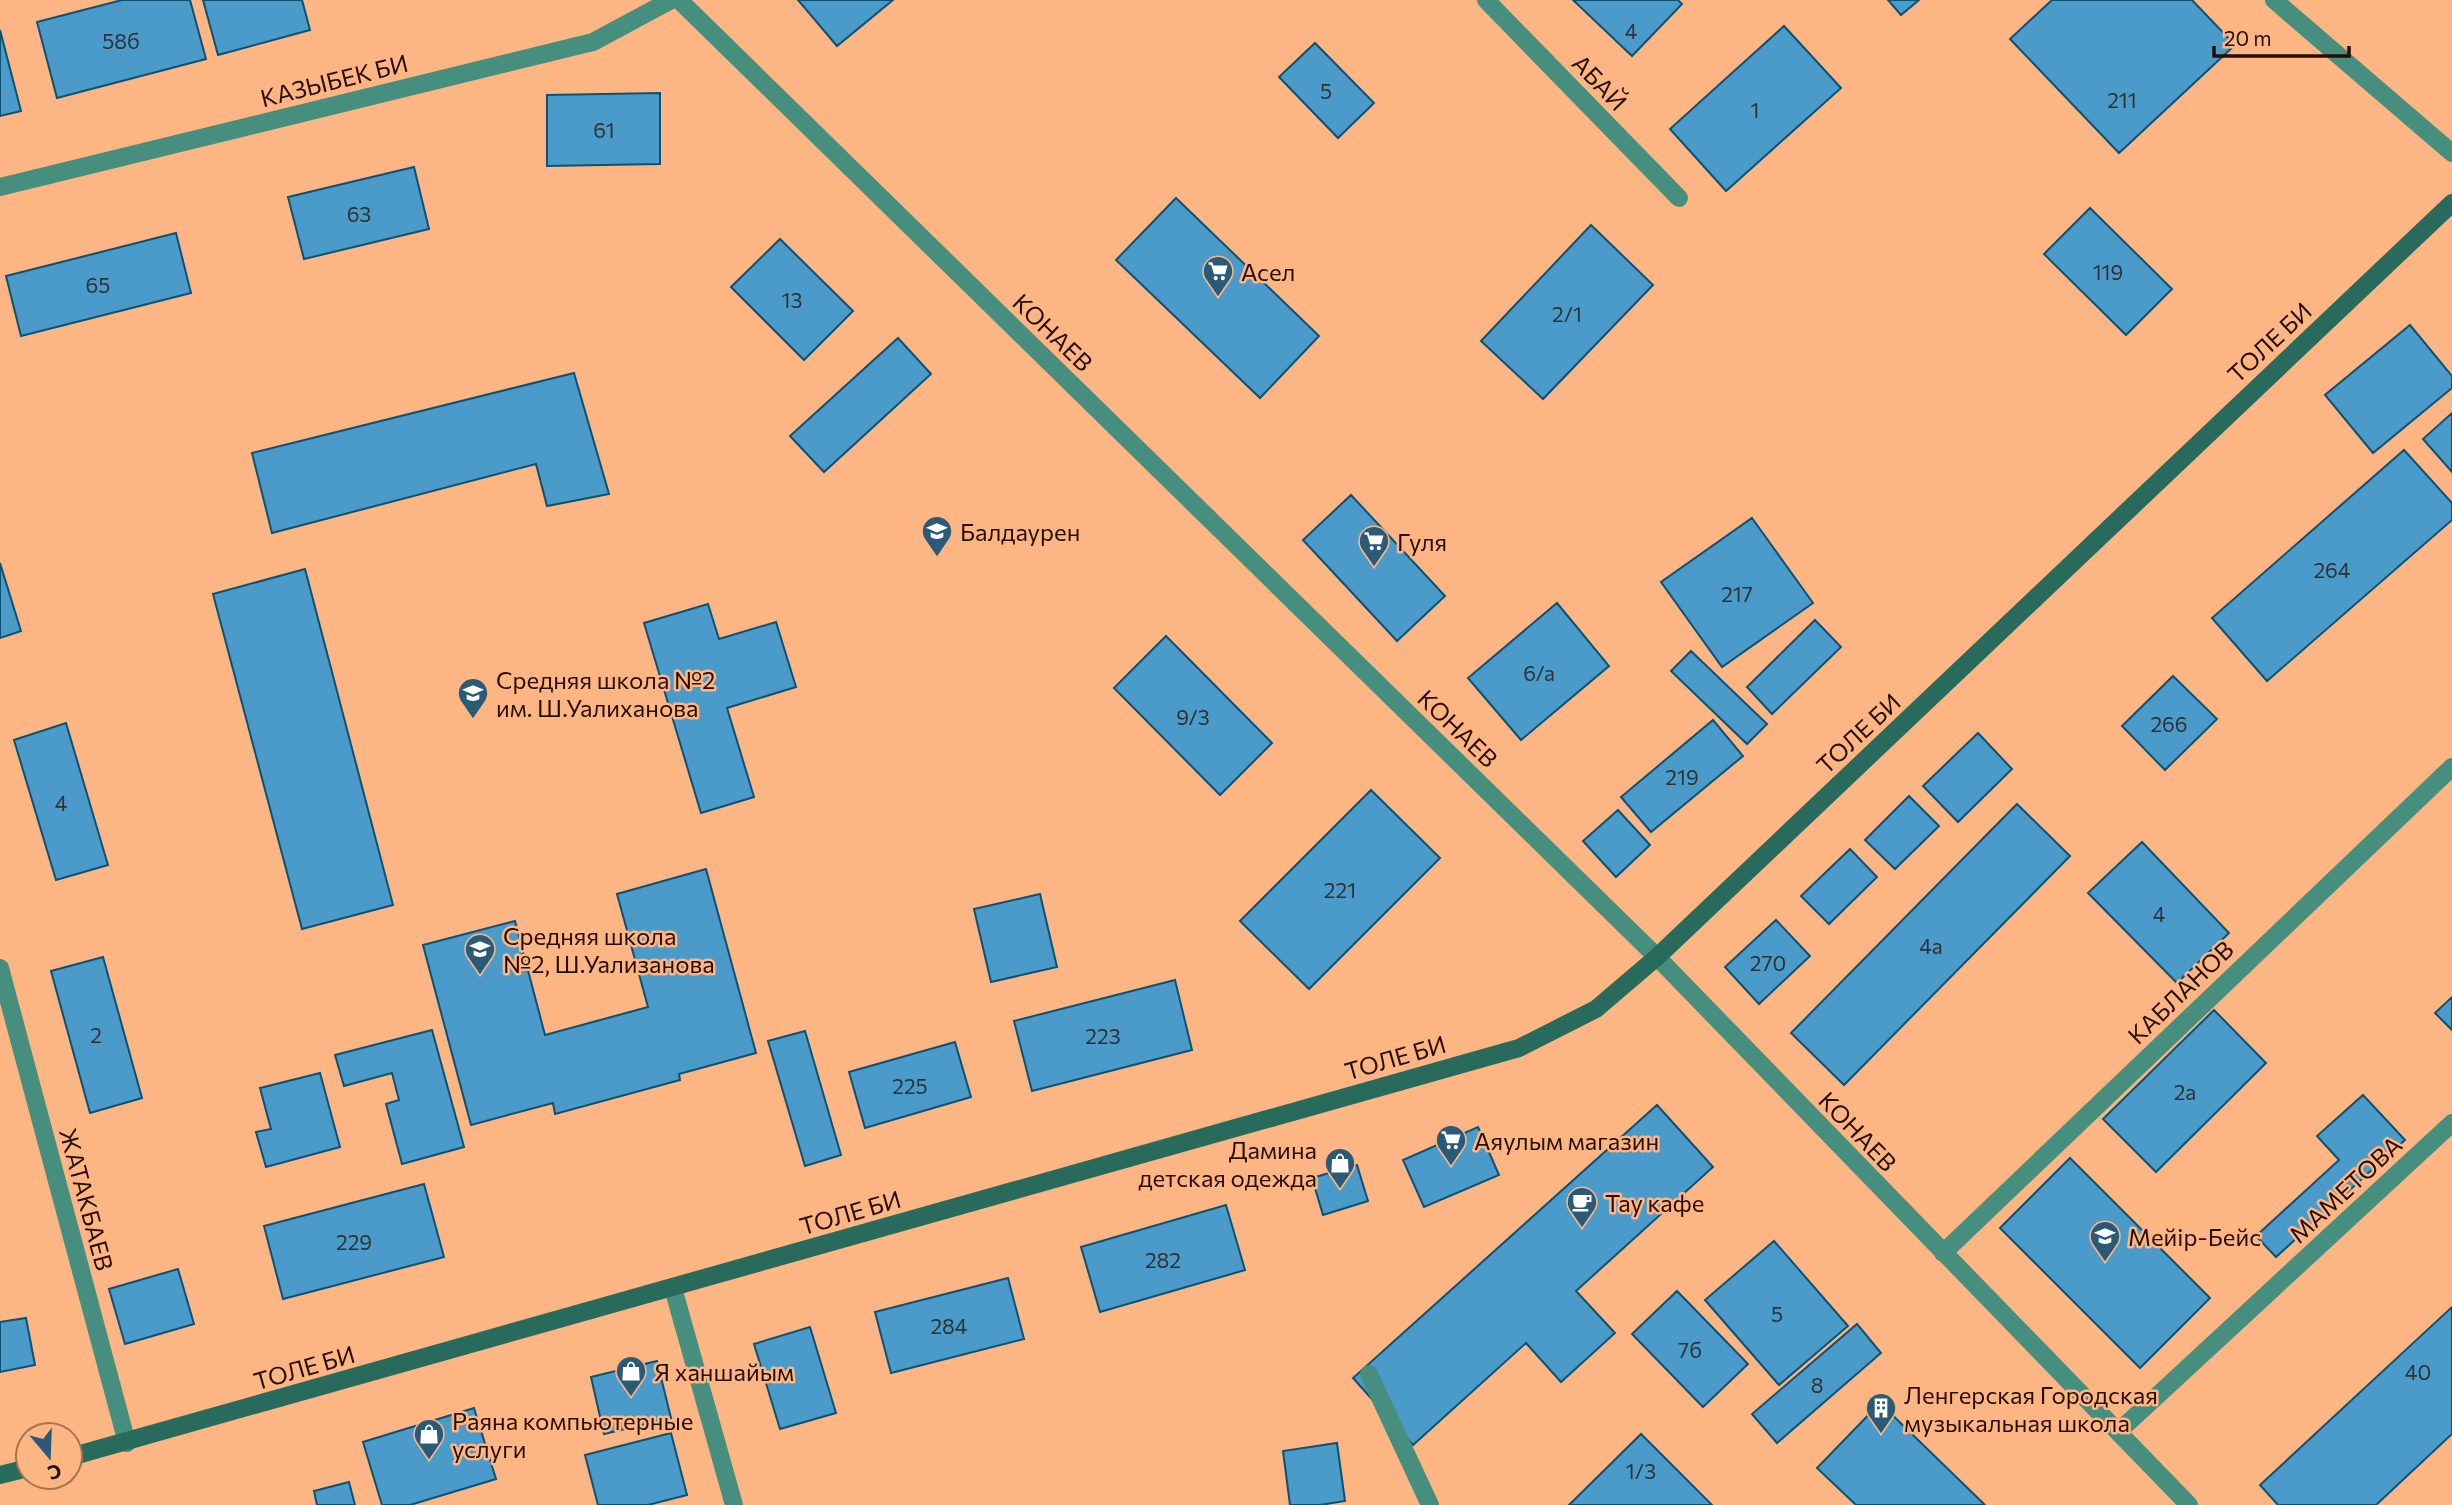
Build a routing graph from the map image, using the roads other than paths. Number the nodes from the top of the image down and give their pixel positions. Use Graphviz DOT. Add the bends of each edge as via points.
graph roads {
  1 [pos="671,0"];
  2 [pos="679,0"];
  3 [pos="1486,0"];
  4 [pos="2274,0"];
  5 [pos="2452,153"];
  6 [pos="0,187"];
  7 [pos="1679,198"];
  8 [pos="2452,202"];
  9 [pos="2452,767"];
  10 [pos="1657,957"];
  11 [pos="0,968"];
  12 [pos="2452,1123"];
  13 [pos="1942,1253"];
  14 [pos="673,1288"];
  15 [pos="1369,1374"];
  16 [pos="2118,1432"];
  17 [pos="127,1443"];
  18 [pos="84,1454"];
  19 [pos="734,1505"];
  20 [pos="1430,1505"];
  21 [pos="2189,1505"];
  1 -- 6 [label="street, КАЗЫБЕК БИ" via="593,42"];
  2 -- 10 [label="street, КОНАЕВ"];
  3 -- 7 [label="street, АБАЙ"];
  4 -- 5 [label="street"];
  8 -- 10 [label="main road, ТОЛЕ БИ"];
  9 -- 13 [label="street, КАБЛАНОВ"];
  10 -- 13 [label="street, КОНАЕВ"];
  10 -- 14 [label="main road, ТОЛЕ БИ" via="1596,1009 1519,1048"];
  11 -- 17 [label="street, ЖАТАКБАЕВ"];
  12 -- 16 [label="street, МАМЕТОВА"];
  13 -- 16 [label="street, КОНАЕВ"];
  14 -- 17 [label="main road, ТОЛЕ БИ"];
  14 -- 19 [label="street"];
  15 -- 20 [label="street"];
  16 -- 21 [label="street, КОНАЕВ"];
  17 -- 18 [label="main road, ТОЛЕ БИ"];
}
